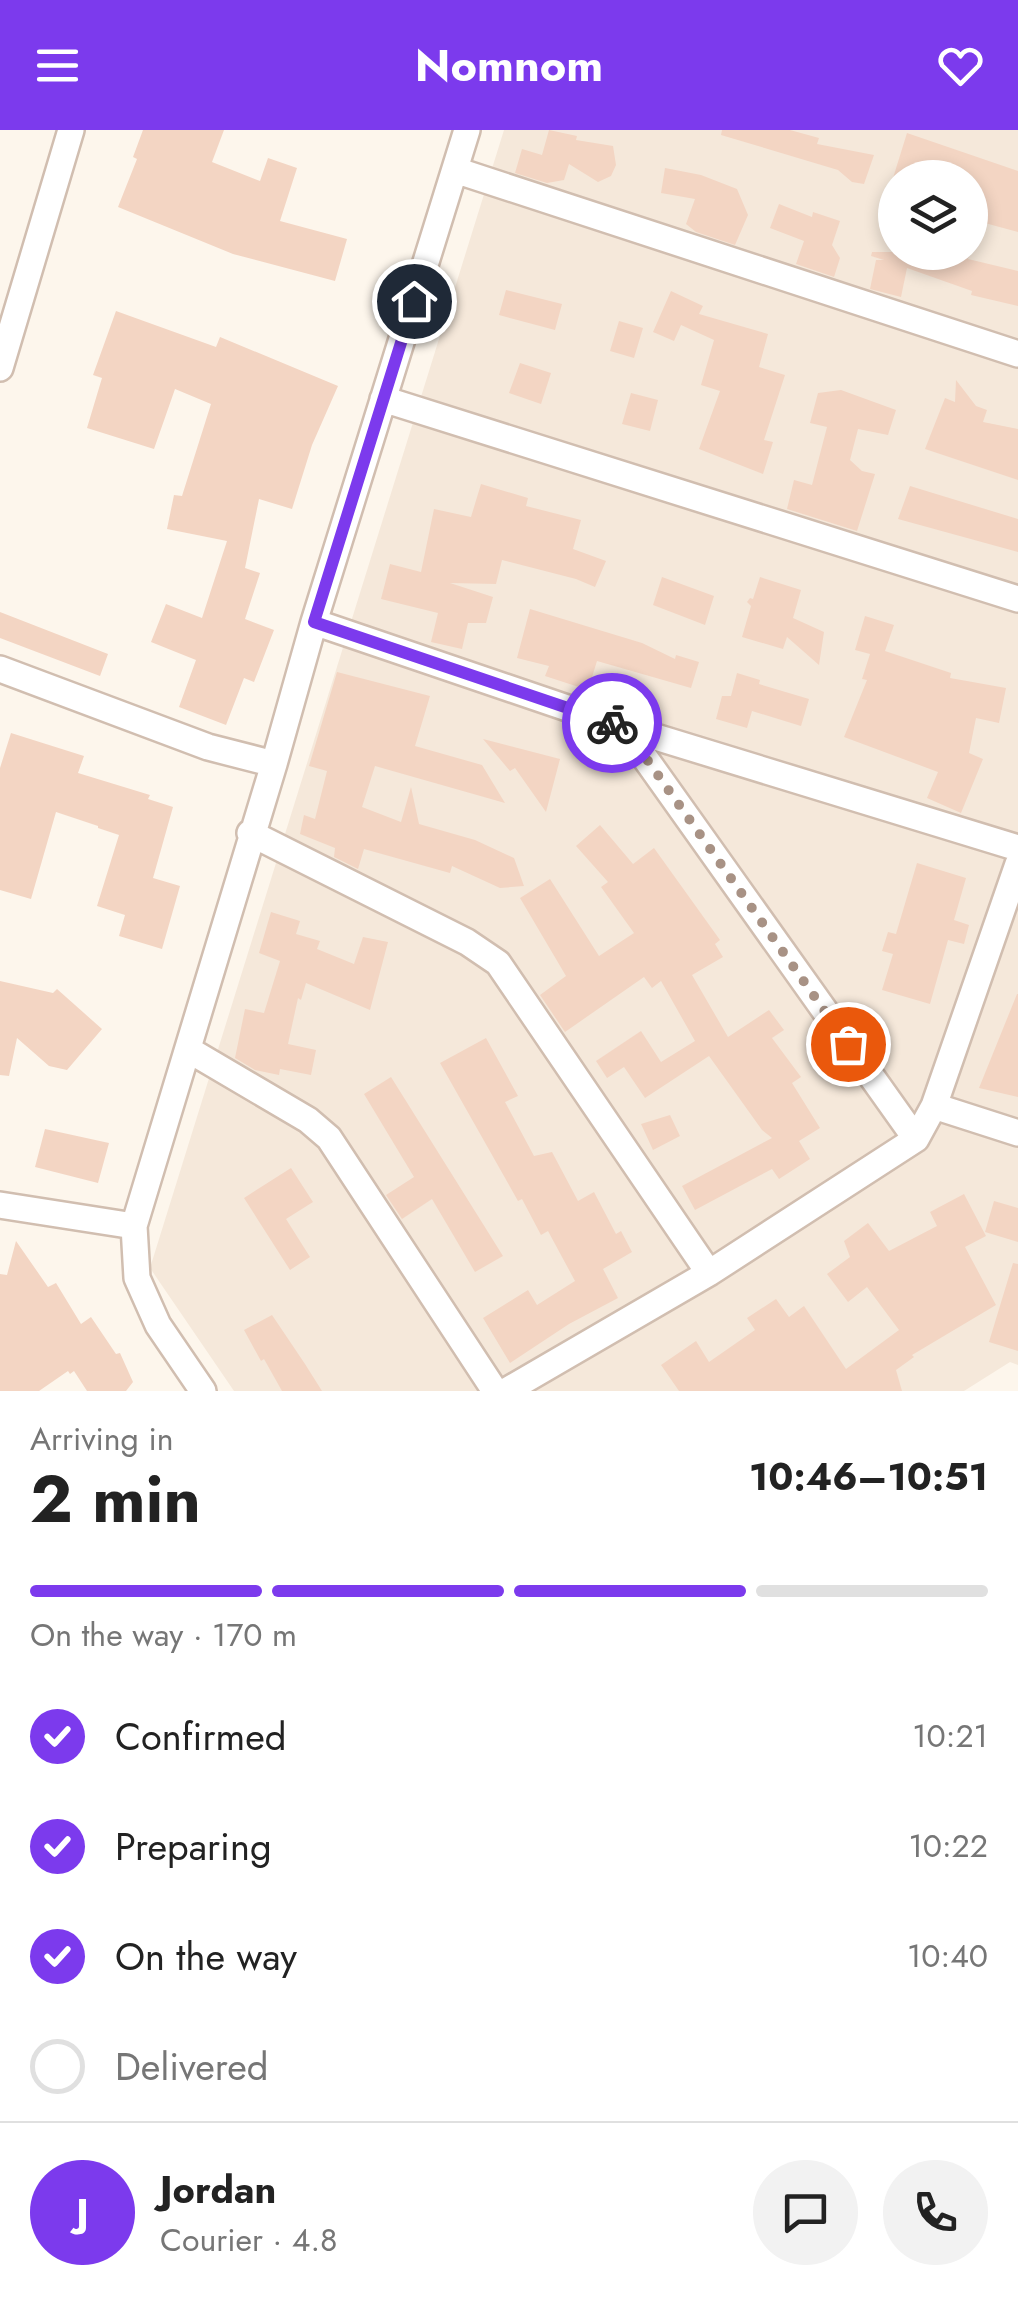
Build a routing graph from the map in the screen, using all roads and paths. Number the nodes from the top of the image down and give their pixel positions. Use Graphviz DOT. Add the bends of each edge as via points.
graph roads {
  1 [pos="70,130"];
  2 [pos="467,130"];
  3 [pos="455,170"];
  4 [pos="1018,354"];
  5 [pos="0,368"];
  6 [pos="383,400"];
  7 [pos="1018,599"];
  8 [pos="314,622"];
  9 [pos="0,669"];
  10 [pos="624,727"];
  11 [pos="274,764"];
  12 [pos="250,833"];
  13 [pos="1018,848"];
  14 [pos="1016,878"];
  15 [pos="189,1050"];
  16 [pos="934,1106"];
  17 [pos="1018,1133"];
  18 [pos="916,1138"];
  19 [pos="0,1205"];
  20 [pos="134,1226"];
  21 [pos="709,1273"];
  22 [pos="203,1391"];
  23 [pos="495,1391"];
  24 [pos="506,1391"];
  1 -- 5 [label="street"];
  2 -- 3 [label="street"];
  3 -- 4 [label="street"];
  3 -- 6 [label="street"];
  6 -- 7 [label="street"];
  6 -- 8 [label="street"];
  8 -- 10 [label="street"];
  8 -- 11 [label="street"];
  9 -- 11 [label="street" via="208,747"];
  10 -- 13 [label="street"];
  10 -- 18 [label="street"];
  11 -- 12 [label="street"];
  12 -- 15 [label="street"];
  12 -- 21 [label="street" via="498,962"];
  14 -- 16 [label="street"];
  15 -- 20 [label="street"];
  15 -- 23 [label="street" via="329,1138"];
  16 -- 17 [label="street"];
  16 -- 18 [label="street"];
  18 -- 21 [label="street"];
  19 -- 20 [label="street"];
  20 -- 22 [label="street" via="137,1278 158,1325"];
  21 -- 24 [label="street"];
}
